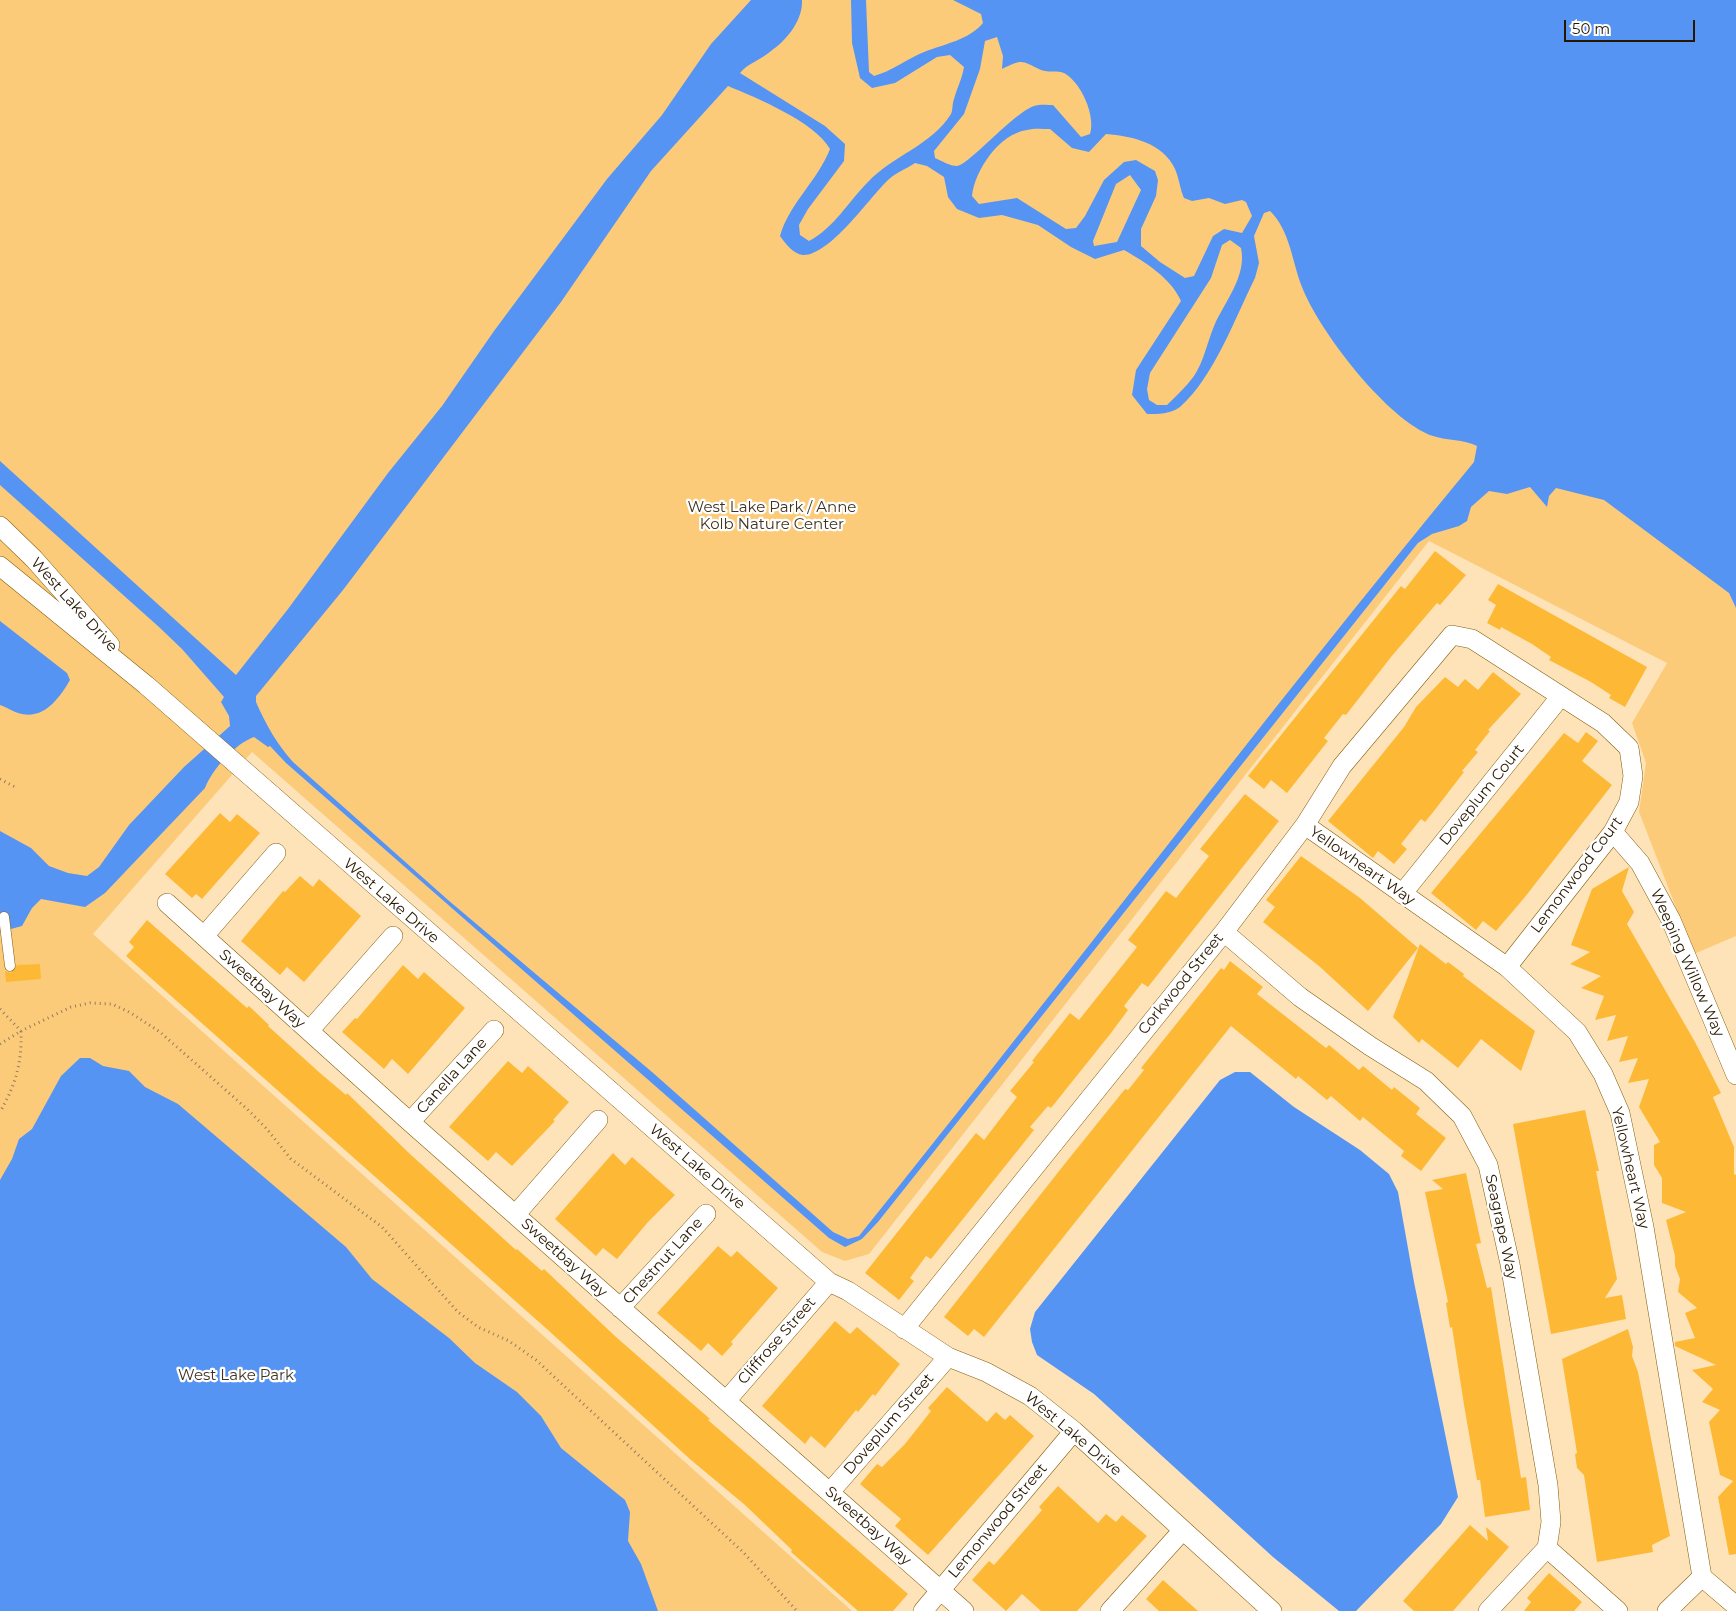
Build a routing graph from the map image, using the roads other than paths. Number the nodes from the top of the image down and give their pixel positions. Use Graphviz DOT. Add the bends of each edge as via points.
graph roads {
  1 [pos="0,526"];
  2 [pos="0,566"];
  3 [pos="146,685"];
  4 [pos="1561,696"];
  5 [pos="1304,826"];
  6 [pos="1614,832"];
  7 [pos="276,852"];
  8 [pos="1402,894"];
  9 [pos="167,903"];
  10 [pos="4,917"];
  11 [pos="1224,932"];
  12 [pos="204,936"];
  13 [pos="393,936"];
  14 [pos="10,966"];
  15 [pos="1507,966"];
  16 [pos="494,1030"];
  17 [pos="309,1031"];
  18 [pos="1736,1075"];
  19 [pos="598,1120"];
  20 [pos="410,1122"];
  21 [pos="516,1214"];
  22 [pos="706,1214"];
  23 [pos="829,1282"];
  24 [pos="620,1308"];
  25 [pos="904,1329"];
  26 [pos="948,1357"];
  27 [pos="726,1401"];
  28 [pos="1074,1431"];
  29 [pos="830,1492"];
  30 [pos="1183,1530"];
  31 [pos="1547,1548"];
  32 [pos="1702,1576"];
  33 [pos="941,1590"];
  34 [pos="1736,1606"];
  35 [pos="923,1611"];
  36 [pos="964,1611"];
  37 [pos="1110,1611"];
  38 [pos="1272,1611"];
  39 [pos="1488,1611"];
  40 [pos="1618,1611"];
  41 [pos="1667,1611"];
  1 -- 3 [label="street, West Lake Drive" via="34,559"];
  2 -- 3 [label="street, West Lake Drive"];
  3 -- 23 [label="street, West Lake Drive"];
  4 -- 5 [label="street, Corkwood Street" via="1472,639 1452,635 1342,766"];
  4 -- 6 [label="street, Lemonwood Court" via="1603,723 1629,748 1633,776 1630,802"];
  4 -- 8 [label="street, Doveplum Court"];
  5 -- 8 [label="street, Yellowheart Way"];
  5 -- 11 [label="street, Corkwood Street"];
  6 -- 15 [label="street, Lemonwood Court"];
  6 -- 18 [label="street, Weeping Willow Way" via="1640,863 1671,920"];
  7 -- 12 [label="street"];
  8 -- 15 [label="street, Yellowheart Way"];
  9 -- 12 [label="street, Sweetbay Way"];
  10 -- 14 [label="lane"];
  11 -- 25 [label="street, Corkwood Street"];
  11 -- 31 [label="street, Seagrape Way" via="1300,997 1426,1080 1462,1116 1488,1165 1510,1264 1548,1485 1551,1522"];
  12 -- 17 [label="street, Sweetbay Way"];
  13 -- 17 [label="street"];
  15 -- 32 [label="street, Yellowheart Way" via="1576,1032 1603,1074 1620,1113 1644,1228"];
  16 -- 20 [label="street, Canella Lane"];
  17 -- 20 [label="street, Sweetbay Way"];
  19 -- 21 [label="street"];
  20 -- 21 [label="street, Sweetbay Way"];
  21 -- 24 [label="street, Sweetbay Way"];
  22 -- 24 [label="street, Chestnut Lane"];
  23 -- 25 [label="street, West Lake Drive" via="848,1290"];
  23 -- 27 [label="street, Cliffrose Street"];
  24 -- 27 [label="street, Sweetbay Way"];
  25 -- 26 [label="street, West Lake Drive"];
  26 -- 28 [label="street, West Lake Drive" via="986,1372 1030,1396"];
  26 -- 29 [label="street, Doveplum Street"];
  27 -- 29 [label="street, Sweetbay Way"];
  28 -- 30 [label="street, West Lake Drive"];
  28 -- 33 [label="street, Lemonwood Street"];
  29 -- 33 [label="street, Sweetbay Way"];
  30 -- 37 [label="street"];
  30 -- 38 [label="street, West Lake Drive"];
  31 -- 39 [label="street"];
  31 -- 40 [label="street"];
  32 -- 34 [label="street"];
  32 -- 41 [label="street"];
  33 -- 35 [label="street, Lemonwood Street"];
  33 -- 36 [label="street, Sweetbay Way"];
}
